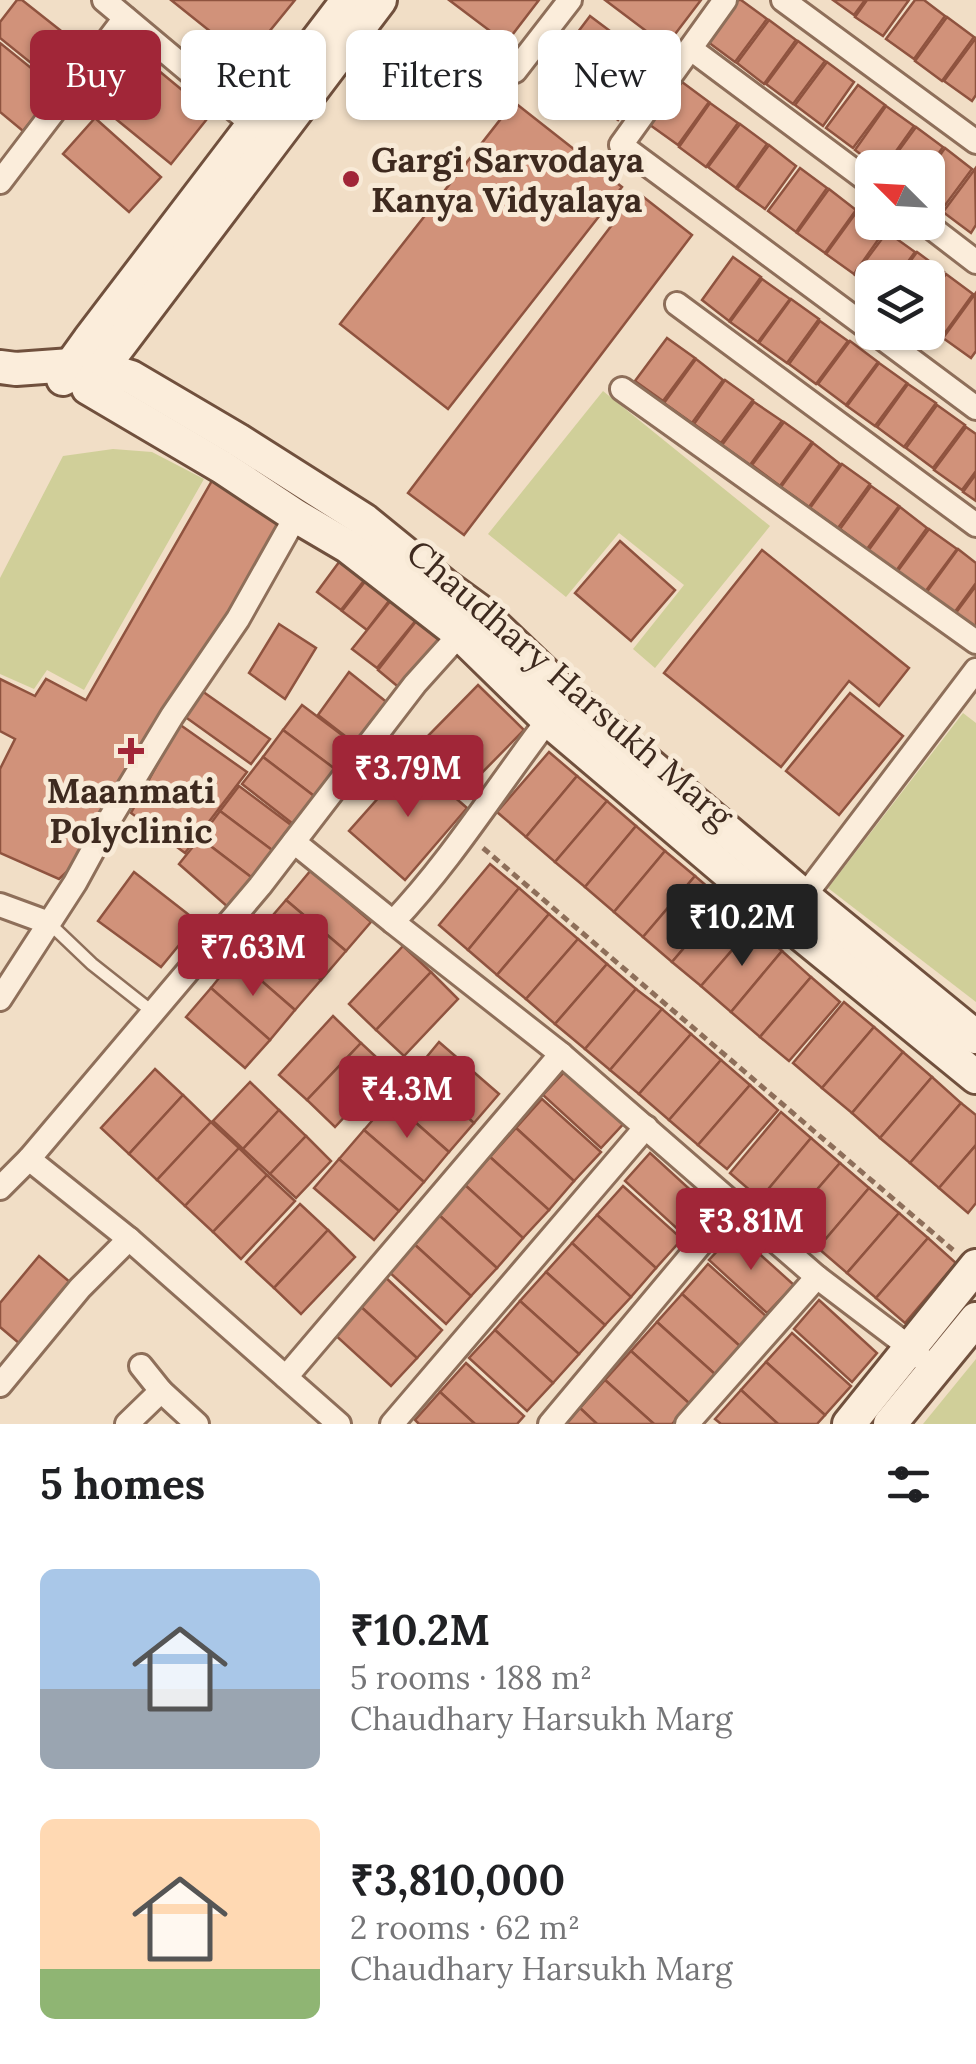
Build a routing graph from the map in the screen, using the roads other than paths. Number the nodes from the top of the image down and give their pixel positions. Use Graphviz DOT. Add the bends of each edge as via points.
graph roads {
  1 [pos="104,0"];
  2 [pos="348,0"];
  3 [pos="380,0"];
  4 [pos="570,0"];
  5 [pos="726,0"];
  6 [pos="782,0"];
  7 [pos="125,18"];
  8 [pos="691,49"];
  9 [pos="518,66"];
  10 [pos="252,124"];
  11 [pos="976,142"];
  12 [pos="855,171"];
  13 [pos="0,182"];
  14 [pos="945,238"];
  15 [pos="976,262"];
  16 [pos="677,304"];
  17 [pos="855,319"];
  18 [pos="897,350"];
  19 [pos="0,367"];
  20 [pos="79,377"];
  21 [pos="0,388"];
  22 [pos="622,389"];
  23 [pos="976,408"];
  24 [pos="296,516"];
  25 [pos="976,525"];
  26 [pos="460,634"];
  27 [pos="976,642"];
  28 [pos="976,670"];
  29 [pos="548,720"];
  30 [pos="294,842"];
  31 [pos="0,904"];
  32 [pos="795,909"];
  33 [pos="393,922"];
  34 [pos="48,924"];
  35 [pos="0,999"];
  36 [pos="154,1013"];
  37 [pos="976,1036"];
  38 [pos="561,1054"];
  39 [pos="976,1076"];
  40 [pos="646,1127"];
  41 [pos="30,1159"];
  42 [pos="0,1188"];
  43 [pos="734,1204"];
  44 [pos="128,1239"];
  45 [pos="975,1267"];
  46 [pos="816,1278"];
  47 [pos="976,1319"];
  48 [pos="923,1360"];
  49 [pos="141,1366"];
  50 [pos="286,1378"];
  51 [pos="0,1385"];
  52 [pos="161,1390"];
  53 [pos="127,1424"];
  54 [pos="197,1424"];
  55 [pos="339,1424"];
  56 [pos="392,1424"];
  57 [pos="550,1424"];
  58 [pos="687,1424"];
  59 [pos="849,1424"];
  60 [pos="890,1424"];
  1 -- 7 [label="street"];
  2 -- 10 [label="street"];
  3 -- 20 [label="street"];
  4 -- 9 [label="street"];
  5 -- 8 [label="street"];
  6 -- 11 [label="street"];
  7 -- 10 [label="street"];
  7 -- 13 [label="street"];
  8 -- 12 [label="street"];
  8 -- 17 [label="street" via="621,145"];
  10 -- 20 [label="street"];
  14 -- 15 [label="street"];
  16 -- 25 [label="street"];
  18 -- 23 [label="street"];
  19 -- 20 [label="street"];
  20 -- 21 [label="street"];
  20 -- 24 [label="street, Chaudhary Harsukh Marg"];
  20 -- 32 [label="street, Chaudhary Harsukh Marg" via="130,377 364,520 478,610"];
  22 -- 27 [label="street"];
  24 -- 26 [label="street, Chaudhary Harsukh Marg" via="347,546"];
  24 -- 34 [label="street"];
  26 -- 29 [label="street, Chaudhary Harsukh Marg"];
  26 -- 30 [label="street"];
  28 -- 32 [label="street"];
  29 -- 32 [label="street, Chaudhary Harsukh Marg"];
  29 -- 33 [label="street"];
  30 -- 33 [label="street"];
  30 -- 36 [label="street"];
  31 -- 34 [label="street"];
  32 -- 37 [label="street, Chaudhary Harsukh Marg"];
  32 -- 39 [label="street, Chaudhary Harsukh Marg"];
  33 -- 38 [label="street"];
  34 -- 35 [label="street"];
  34 -- 36 [label="lane"];
  36 -- 41 [label="street"];
  38 -- 40 [label="street"];
  38 -- 50 [label="street"];
  40 -- 43 [label="street"];
  40 -- 56 [label="street"];
  41 -- 42 [label="street"];
  41 -- 44 [label="street"];
  43 -- 46 [label="street"];
  43 -- 57 [label="street"];
  44 -- 50 [label="street"];
  44 -- 51 [label="street"];
  45 -- 48 [label="street"];
  46 -- 48 [label="street"];
  46 -- 58 [label="street"];
  47 -- 48 [label="street"];
  48 -- 59 [label="street"];
  48 -- 60 [label="street"];
  49 -- 52 [label="street"];
  50 -- 55 [label="street"];
  52 -- 53 [label="street"];
  52 -- 54 [label="street"];
}
